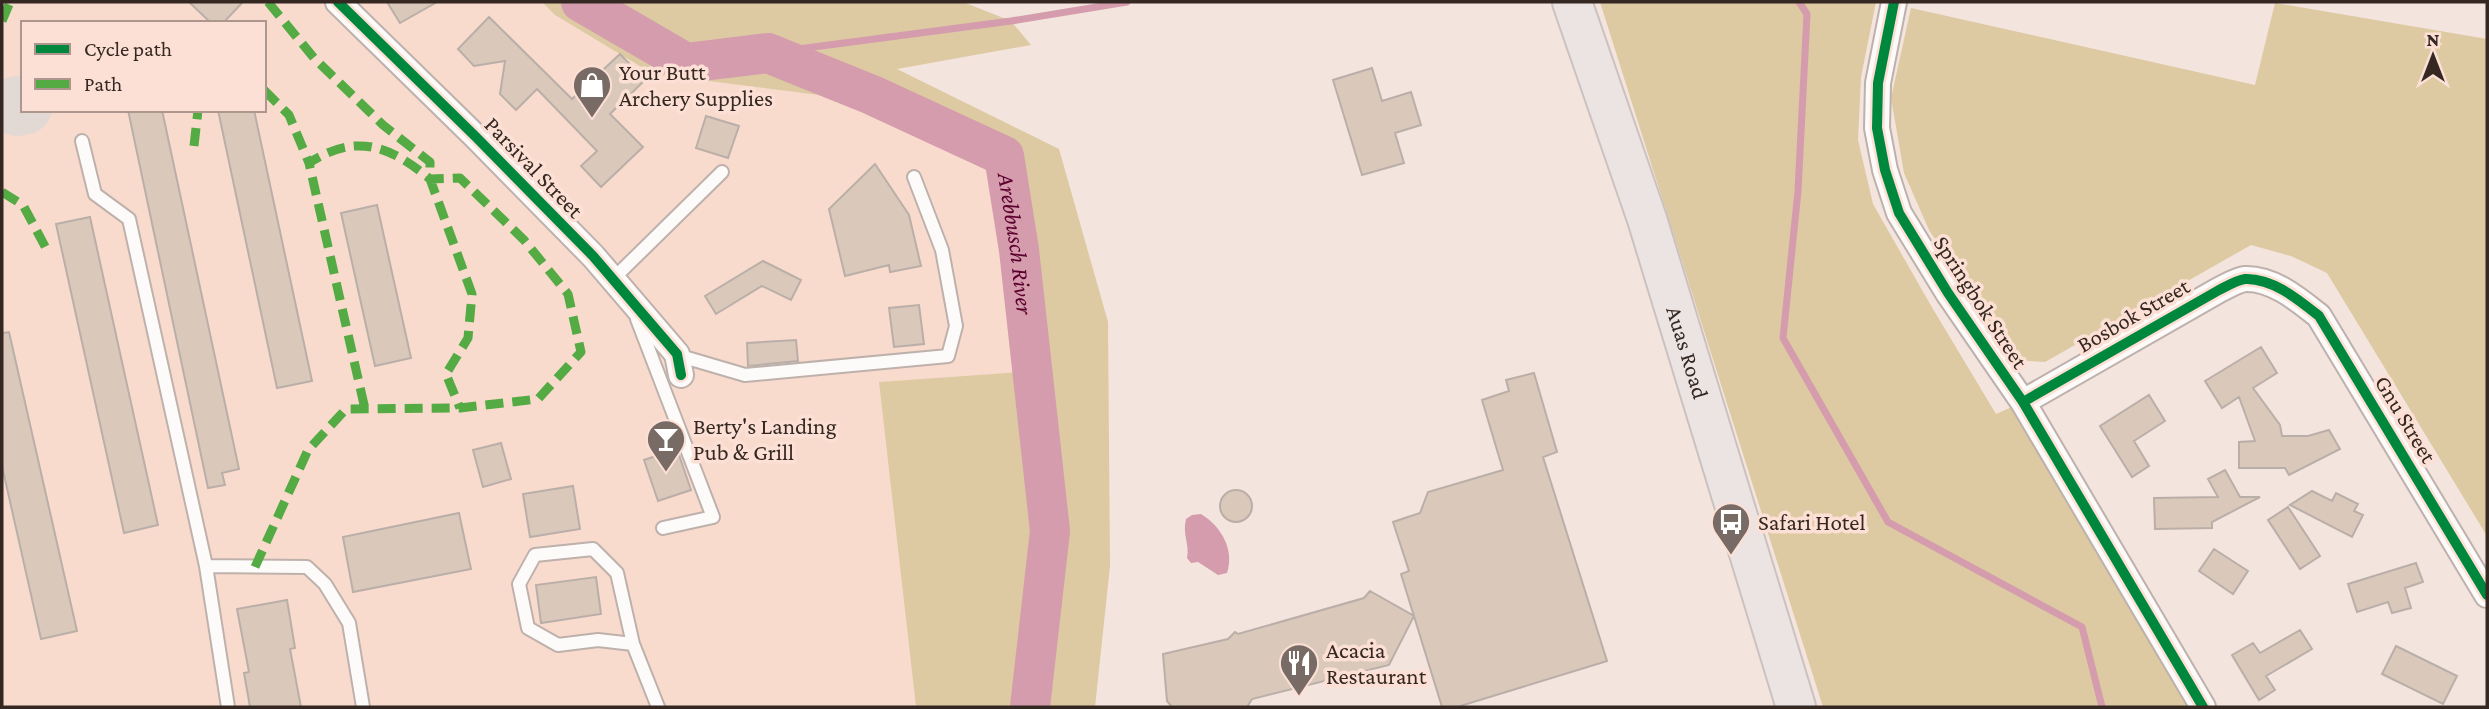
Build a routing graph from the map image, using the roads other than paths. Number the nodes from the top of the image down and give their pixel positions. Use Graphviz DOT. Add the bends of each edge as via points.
graph roads {
  1 [pos="338,2"];
  2 [pos="1572,2"];
  3 [pos="1894,2"];
  4 [pos="82,141"];
  5 [pos="722,173"];
  6 [pos="914,177"];
  7 [pos="612,280"];
  8 [pos="2269,284"];
  9 [pos="630,303"];
  10 [pos="679,365"];
  11 [pos="2023,402"];
  12 [pos="663,528"];
  13 [pos="206,566"];
  14 [pos="2487,595"];
  15 [pos="633,644"];
  16 [pos="228,707"];
  17 [pos="363,707"];
  18 [pos="658,707"];
  19 [pos="1796,707"];
  20 [pos="2203,707"];
  1 -- 7 [label="street, Parsival Street" via="476,137"];
  2 -- 19 [label="main road, Auas Road" via="1640,195"];
  3 -- 11 [label="street, Springbok Street" via="1878,83 1877,128 1885,170 1899,213"];
  4 -- 13 [label="lane" via="95,194 128,219"];
  5 -- 7 [label="lane"];
  6 -- 10 [label="lane" via="942,250 956,326 948,356 745,375"];
  7 -- 9 [label="street, Parsival Street"];
  8 -- 11 [label="street, Bosbok Street" via="2244,279 2219,290"];
  8 -- 14 [label="street, Gnu Street" via="2319,316"];
  9 -- 10 [label="street, Parsival Street"];
  9 -- 12 [label="lane" via="713,517"];
  11 -- 20 [label="street, Springbok Street"];
  13 -- 16 [label="lane"];
  13 -- 17 [label="lane" via="307,567 349,623"];
  15 -- 15 [label="lane" via="617,573 593,549 535,555 520,584 528,628 558,645 598,640"];
  15 -- 18 [label="lane"];
}
